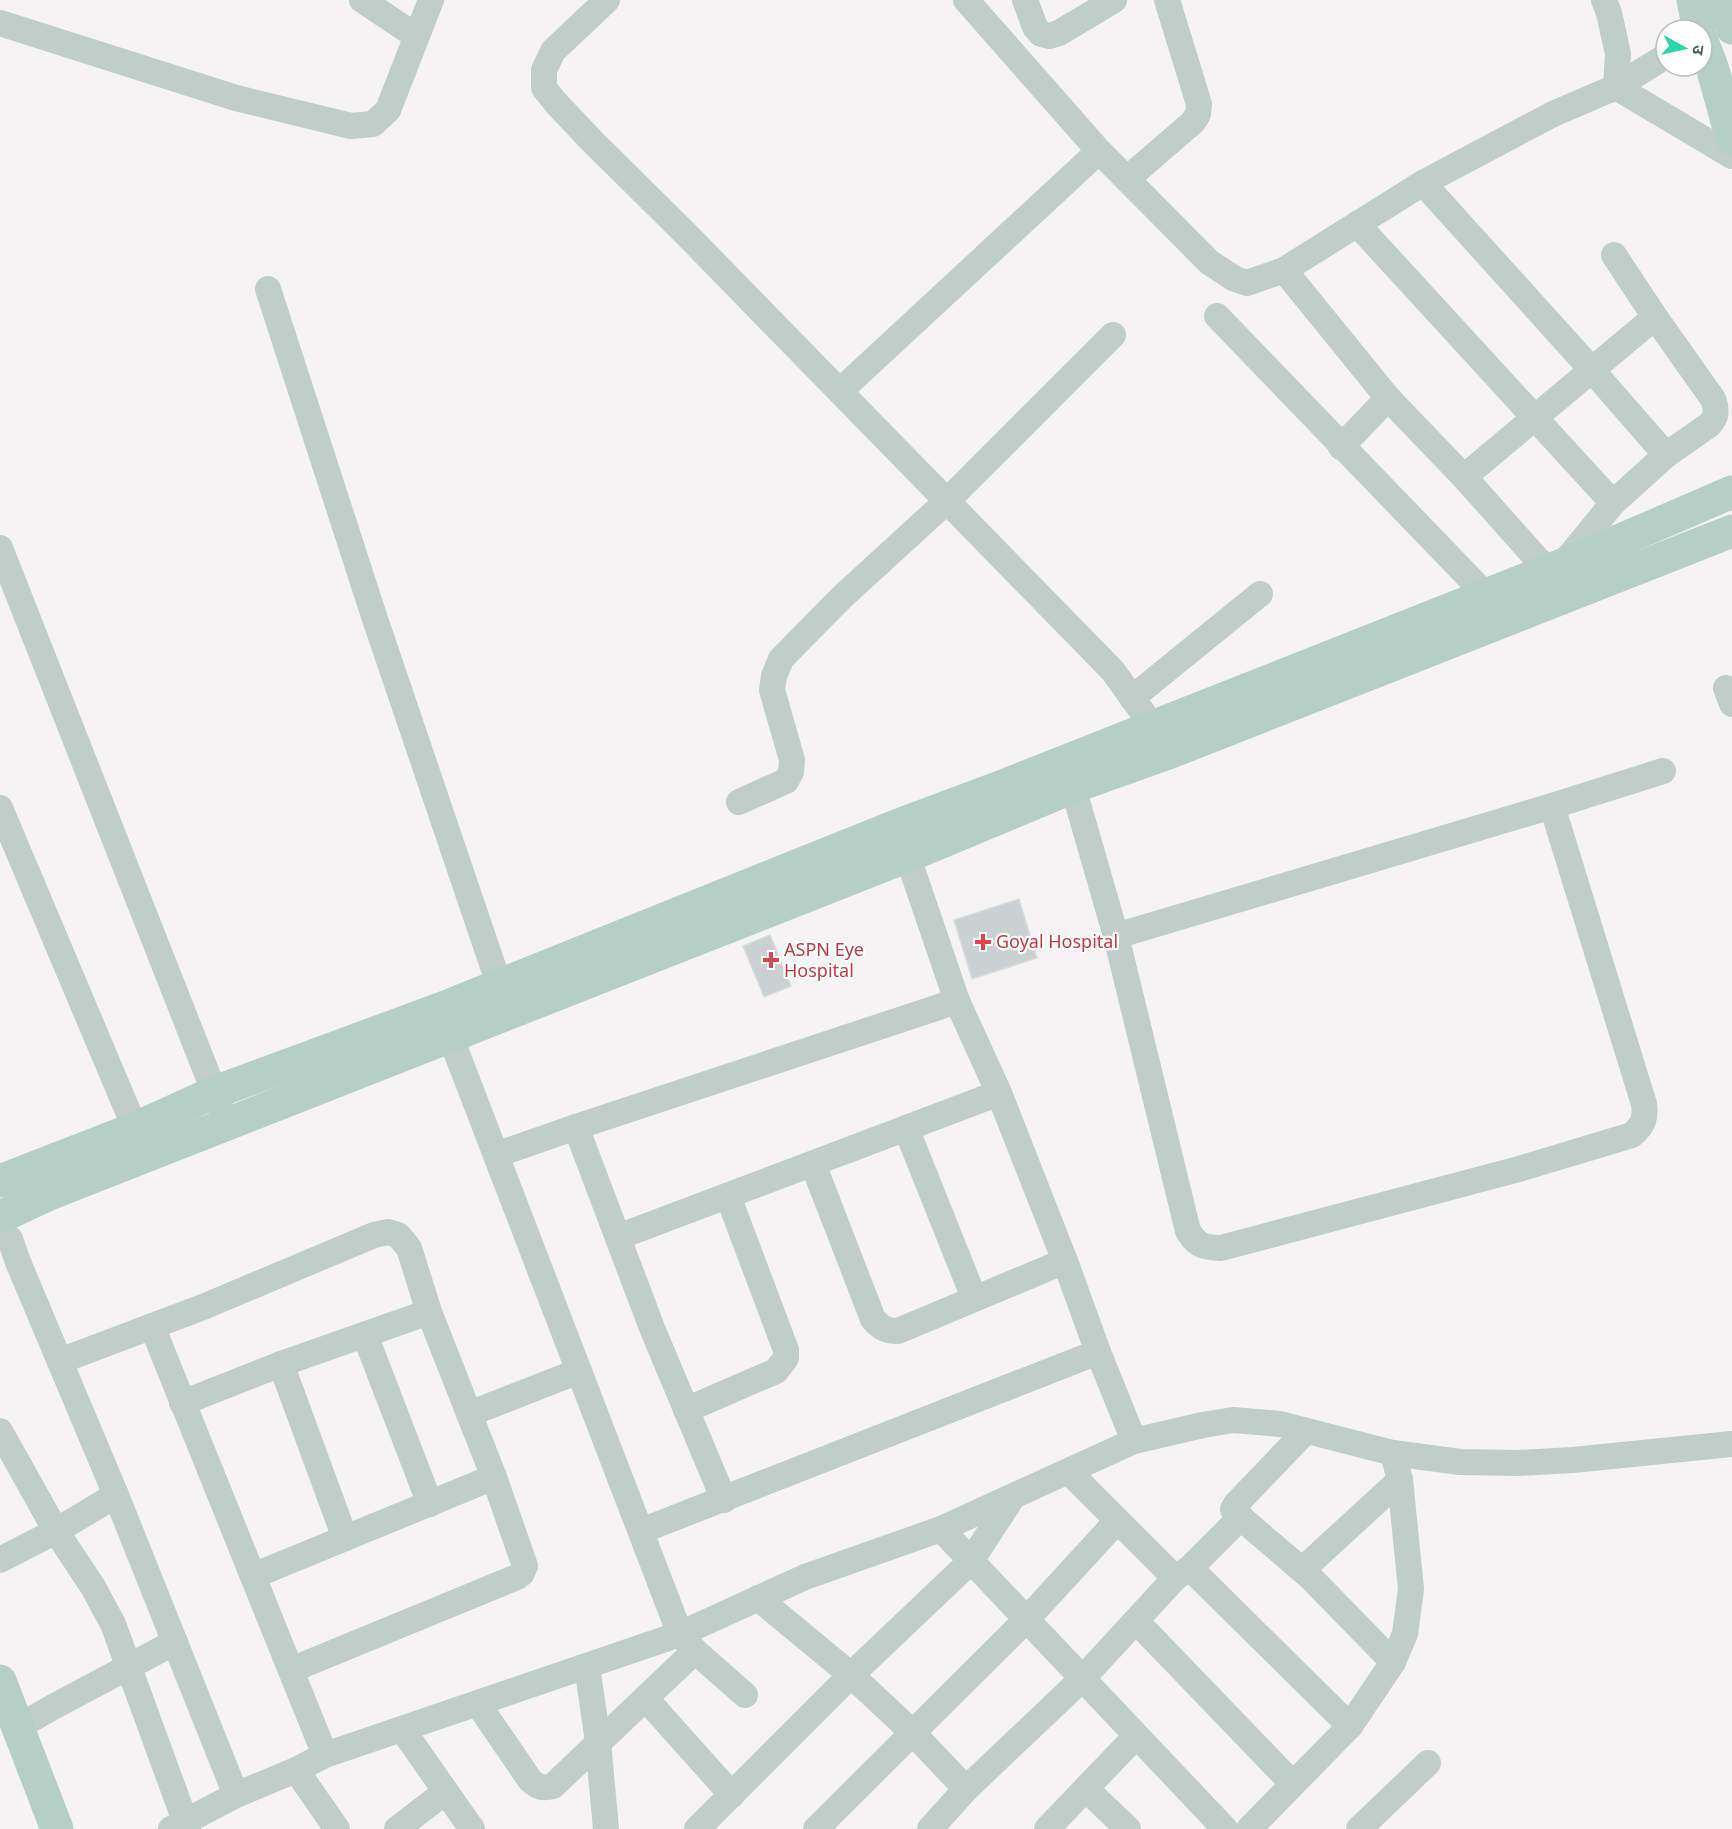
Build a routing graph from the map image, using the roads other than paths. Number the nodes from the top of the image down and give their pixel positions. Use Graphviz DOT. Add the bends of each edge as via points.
graph roads {
  1 [pos="362,0"];
  2 [pos="431,0"];
  3 [pos="607,0"];
  4 [pos="966,0"];
  5 [pos="1025,0"];
  6 [pos="1114,0"];
  7 [pos="1167,0"];
  8 [pos="1604,0"];
  9 [pos="1693,0"];
  10 [pos="1697,18"];
  11 [pos="0,23"];
  12 [pos="416,36"];
  13 [pos="1654,63"];
  14 [pos="1714,74"];
  15 [pos="1616,87"];
  16 [pos="1732,139"];
  17 [pos="1099,151"];
  18 [pos="1732,156"];
  19 [pos="1127,179"];
  20 [pos="1423,183"];
  21 [pos="1357,224"];
  22 [pos="1614,255"];
  23 [pos="1284,270"];
  24 [pos="268,289"];
  25 [pos="1217,316"];
  26 [pos="1655,317"];
  27 [pos="1113,335"];
  28 [pos="1592,370"];
  29 [pos="840,391"];
  30 [pos="1388,398"];
  31 [pos="1723,415"];
  32 [pos="1535,418"];
  33 [pos="1341,447"];
  34 [pos="1666,455"];
  35 [pos="1464,477"];
  36 [pos="1732,492"];
  37 [pos="947,501"];
  38 [pos="1613,503"];
  39 [pos="1732,531"];
  40 [pos="0,548"];
  41 [pos="1555,567"];
  42 [pos="1260,594"];
  43 [pos="1486,595"];
  44 [pos="1376,655"];
  45 [pos="1132,698"];
  46 [pos="1162,739"];
  47 [pos="1663,771"];
  48 [pos="1072,787"];
  49 [pos="739,802"];
  50 [pos="1552,806"];
  51 [pos="0,808"];
  52 [pos="896,826"];
  53 [pos="908,856"];
  54 [pos="1116,936"];
  55 [pos="500,984"];
  56 [pos="957,1001"];
  57 [pos="446,1023"];
  58 [pos="215,1092"];
  59 [pos="999,1094"];
  60 [pos="227,1124"];
  61 [pos="576,1127"];
  62 [pos="135,1128"];
  63 [pos="906,1128"];
  64 [pos="496,1155"];
  65 [pos="813,1164"];
  66 [pos="0,1181"];
  67 [pos="728,1196"];
  68 [pos="20,1213"];
  69 [pos="618,1237"];
  70 [pos="1065,1261"];
  71 [pos="974,1298"];
  72 [pos="429,1312"];
  73 [pos="152,1326"];
  74 [pos="365,1335"];
  75 [pos="1098,1352"];
  76 [pos="60,1361"];
  77 [pos="281,1364"];
  78 [pos="579,1371"];
  79 [pos="182,1403"];
  80 [pos="686,1410"];
  81 [pos="469,1414"];
  82 [pos="0,1431"];
  83 [pos="1306,1431"];
  84 [pos="1134,1441"];
  85 [pos="1732,1444"];
  86 [pos="1393,1453"];
  87 [pos="1069,1472"];
  88 [pos="494,1478"];
  89 [pos="1400,1480"];
  90 [pos="116,1495"];
  91 [pos="1012,1497"];
  92 [pos="724,1500"];
  93 [pos="430,1504"];
  94 [pos="1241,1517"];
  95 [pos="1117,1521"];
  96 [pos="941,1529"];
  97 [pos="56,1531"];
  98 [pos="641,1532"];
  99 [pos="345,1538"];
  100 [pos="0,1560"];
  101 [pos="971,1560"];
  102 [pos="1302,1570"];
  103 [pos="1182,1573"];
  104 [pos="253,1576"];
  105 [pos="758,1598"];
  106 [pos="1027,1619"];
  107 [pos="1136,1621"];
  108 [pos="176,1642"];
  109 [pos="688,1642"];
  110 [pos="1393,1662"];
  111 [pos="129,1666"];
  112 [pos="587,1666"];
  113 [pos="291,1670"];
  114 [pos="851,1675"];
  115 [pos="1083,1678"];
  116 [pos="0,1681"];
  117 [pos="745,1695"];
  118 [pos="645,1699"];
  119 [pos="478,1704"];
  120 [pos="1350,1726"];
  121 [pos="9,1728"];
  122 [pos="402,1729"];
  123 [pos="912,1732"];
  124 [pos="1136,1736"];
  125 [pos="598,1742"];
  126 [pos="326,1755"];
  127 [pos="1428,1763"];
  128 [pos="296,1770"];
  129 [pos="1293,1784"];
  130 [pos="966,1789"];
  131 [pos="1086,1789"];
  132 [pos="446,1792"];
  133 [pos="236,1795"];
  134 [pos="732,1795"];
  135 [pos="182,1827"];
  136 [pos="1256,1827"];
  137 [pos="38,1829"];
  138 [pos="57,1829"];
  139 [pos="337,1829"];
  140 [pos="397,1829"];
  141 [pos="472,1829"];
  142 [pos="606,1829"];
  143 [pos="697,1829"];
  144 [pos="816,1829"];
  145 [pos="930,1829"];
  146 [pos="1047,1829"];
  147 [pos="1128,1829"];
  148 [pos="1225,1829"];
  149 [pos="1359,1829"];
  1 -- 12 [label="street"];
  2 -- 12 [label="street"];
  3 -- 29 [label="street" via="553,51 544,70 544,88"];
  4 -- 17 [label="street"];
  5 -- 6 [label="street" via="1035,27 1049,36"];
  7 -- 19 [label="street" via="1199,104 1198,114"];
  8 -- 15 [label="street" via="1618,54"];
  9 -- 10 [label="main road"];
  11 -- 12 [label="street" via="236,98 351,126 373,124 388,110"];
  13 -- 15 [label="street"];
  14 -- 16 [label="main road"];
  15 -- 18 [label="street"];
  15 -- 20 [label="street" via="1554,114"];
  17 -- 19 [label="street"];
  17 -- 29 [label="street"];
  19 -- 23 [label="street" via="1209,262 1235,279 1247,283"];
  20 -- 21 [label="street"];
  20 -- 28 [label="street"];
  21 -- 23 [label="street"];
  21 -- 32 [label="street"];
  22 -- 26 [label="street"];
  23 -- 30 [label="street"];
  24 -- 55 [label="street"];
  25 -- 33 [label="street"];
  26 -- 28 [label="street"];
  26 -- 31 [label="street"];
  27 -- 37 [label="street"];
  28 -- 32 [label="street"];
  28 -- 34 [label="street"];
  29 -- 37 [label="street"];
  30 -- 33 [label="street"];
  30 -- 35 [label="street"];
  31 -- 34 [label="street"];
  32 -- 35 [label="street"];
  32 -- 38 [label="street"];
  33 -- 43 [label="street"];
  34 -- 38 [label="street"];
  35 -- 41 [label="street"];
  36 -- 41 [label="main road"];
  37 -- 45 [label="street" via="1113,671"];
  37 -- 49 [label="street" via="841,598 781,660 772,690 792,760 791,772 786,781"];
  38 -- 41 [label="street"];
  39 -- 44 [label="main road"];
  40 -- 58 [label="street"];
  41 -- 43 [label="main road"];
  42 -- 45 [label="street"];
  43 -- 44 [label="main road"];
  44 -- 46 [label="main road"];
  45 -- 46 [label="street"];
  46 -- 48 [label="main road"];
  46 -- 52 [label="main road"];
  47 -- 50 [label="street"];
  48 -- 53 [label="main road"];
  48 -- 54 [label="street"];
  50 -- 54 [label="street"];
  50 -- 54 [label="street" via="1646,1118 1632,1135 1519,1169 1221,1248 1195,1242 1188,1231"];
  51 -- 62 [label="street"];
  52 -- 53 [label="street"];
  52 -- 55 [label="main road"];
  53 -- 56 [label="street"];
  53 -- 57 [label="main road"];
  55 -- 57 [label="main road"];
  56 -- 59 [label="street"];
  56 -- 61 [label="street"];
  57 -- 58 [label="main road"];
  57 -- 60 [label="main road"];
  57 -- 64 [label="street"];
  58 -- 60 [label="street"];
  58 -- 62 [label="main road"];
  59 -- 63 [label="street"];
  59 -- 70 [label="street"];
  60 -- 68 [label="main road"];
  61 -- 64 [label="street"];
  61 -- 69 [label="street"];
  62 -- 68 [label="main road"];
  63 -- 65 [label="street"];
  63 -- 71 [label="street"];
  64 -- 78 [label="street"];
  65 -- 67 [label="street"];
  65 -- 71 [label="street" via="873,1319 881,1328 898,1331"];
  66 -- 68 [label="main road"];
  67 -- 69 [label="street"];
  67 -- 80 [label="street" via="786,1358 776,1371"];
  68 -- 76 [label="street"];
  69 -- 80 [label="street"];
  70 -- 71 [label="street"];
  70 -- 75 [label="street"];
  72 -- 73 [label="street" via="409,1248 398,1235 388,1232"];
  72 -- 74 [label="street"];
  72 -- 81 [label="street"];
  73 -- 76 [label="street"];
  73 -- 79 [label="street"];
  74 -- 77 [label="street"];
  74 -- 93 [label="street"];
  75 -- 84 [label="street"];
  75 -- 92 [label="street"];
  76 -- 90 [label="street"];
  77 -- 79 [label="street"];
  77 -- 99 [label="street"];
  78 -- 81 [label="street"];
  78 -- 98 [label="street"];
  79 -- 104 [label="street"];
  80 -- 92 [label="street"];
  81 -- 88 [label="street"];
  82 -- 97 [label="street"];
  83 -- 84 [label="street" via="1280,1424 1233,1420"];
  83 -- 86 [label="street"];
  83 -- 94 [label="street" via="1236,1504 1234,1512"];
  84 -- 87 [label="street"];
  85 -- 86 [label="street" via="1518,1463 1460,1462"];
  86 -- 89 [label="street"];
  87 -- 91 [label="street"];
  87 -- 95 [label="street"];
  88 -- 93 [label="street"];
  88 -- 113 [label="street" via="524,1560 522,1573"];
  89 -- 102 [label="street"];
  89 -- 110 [label="street" via="1411,1589 1405,1634"];
  90 -- 97 [label="street"];
  90 -- 108 [label="street"];
  91 -- 96 [label="street"];
  91 -- 101 [label="street"];
  92 -- 98 [label="street"];
  93 -- 99 [label="street"];
  94 -- 102 [label="street"];
  94 -- 103 [label="street"];
  95 -- 103 [label="street"];
  95 -- 106 [label="street"];
  96 -- 101 [label="street"];
  96 -- 105 [label="street" via="805,1577"];
  97 -- 100 [label="street"];
  97 -- 111 [label="street" via="98,1596"];
  98 -- 109 [label="street"];
  99 -- 104 [label="street"];
  101 -- 106 [label="street"];
  101 -- 114 [label="street"];
  102 -- 110 [label="street"];
  103 -- 107 [label="street"];
  103 -- 120 [label="street"];
  104 -- 113 [label="street"];
  105 -- 109 [label="street"];
  105 -- 114 [label="street"];
  106 -- 115 [label="street"];
  106 -- 123 [label="street"];
  107 -- 115 [label="street"];
  107 -- 129 [label="street"];
  108 -- 111 [label="street"];
  108 -- 133 [label="street"];
  109 -- 112 [label="street"];
  109 -- 117 [label="street"];
  109 -- 118 [label="street"];
  110 -- 120 [label="street"];
  111 -- 121 [label="street"];
  111 -- 135 [label="street"];
  112 -- 119 [label="street"];
  112 -- 125 [label="street"];
  113 -- 126 [label="street"];
  114 -- 123 [label="street"];
  114 -- 134 [label="street"];
  115 -- 124 [label="street"];
  115 -- 130 [label="street"];
  116 -- 121 [label="main road"];
  118 -- 125 [label="street"];
  118 -- 134 [label="street"];
  119 -- 122 [label="street"];
  119 -- 125 [label="street" via="538,1787 553,1786"];
  120 -- 129 [label="street"];
  121 -- 137 [label="main road"];
  121 -- 138 [label="main road"];
  122 -- 126 [label="street"];
  122 -- 132 [label="street"];
  123 -- 130 [label="street"];
  123 -- 144 [label="street"];
  124 -- 131 [label="street"];
  124 -- 148 [label="street"];
  125 -- 142 [label="street"];
  126 -- 128 [label="street"];
  127 -- 149 [label="street"];
  128 -- 133 [label="street"];
  128 -- 139 [label="street"];
  129 -- 136 [label="street"];
  130 -- 145 [label="street"];
  131 -- 146 [label="street"];
  131 -- 147 [label="street"];
  132 -- 140 [label="street"];
  132 -- 141 [label="street"];
  133 -- 135 [label="street"];
  134 -- 143 [label="street"];
}
